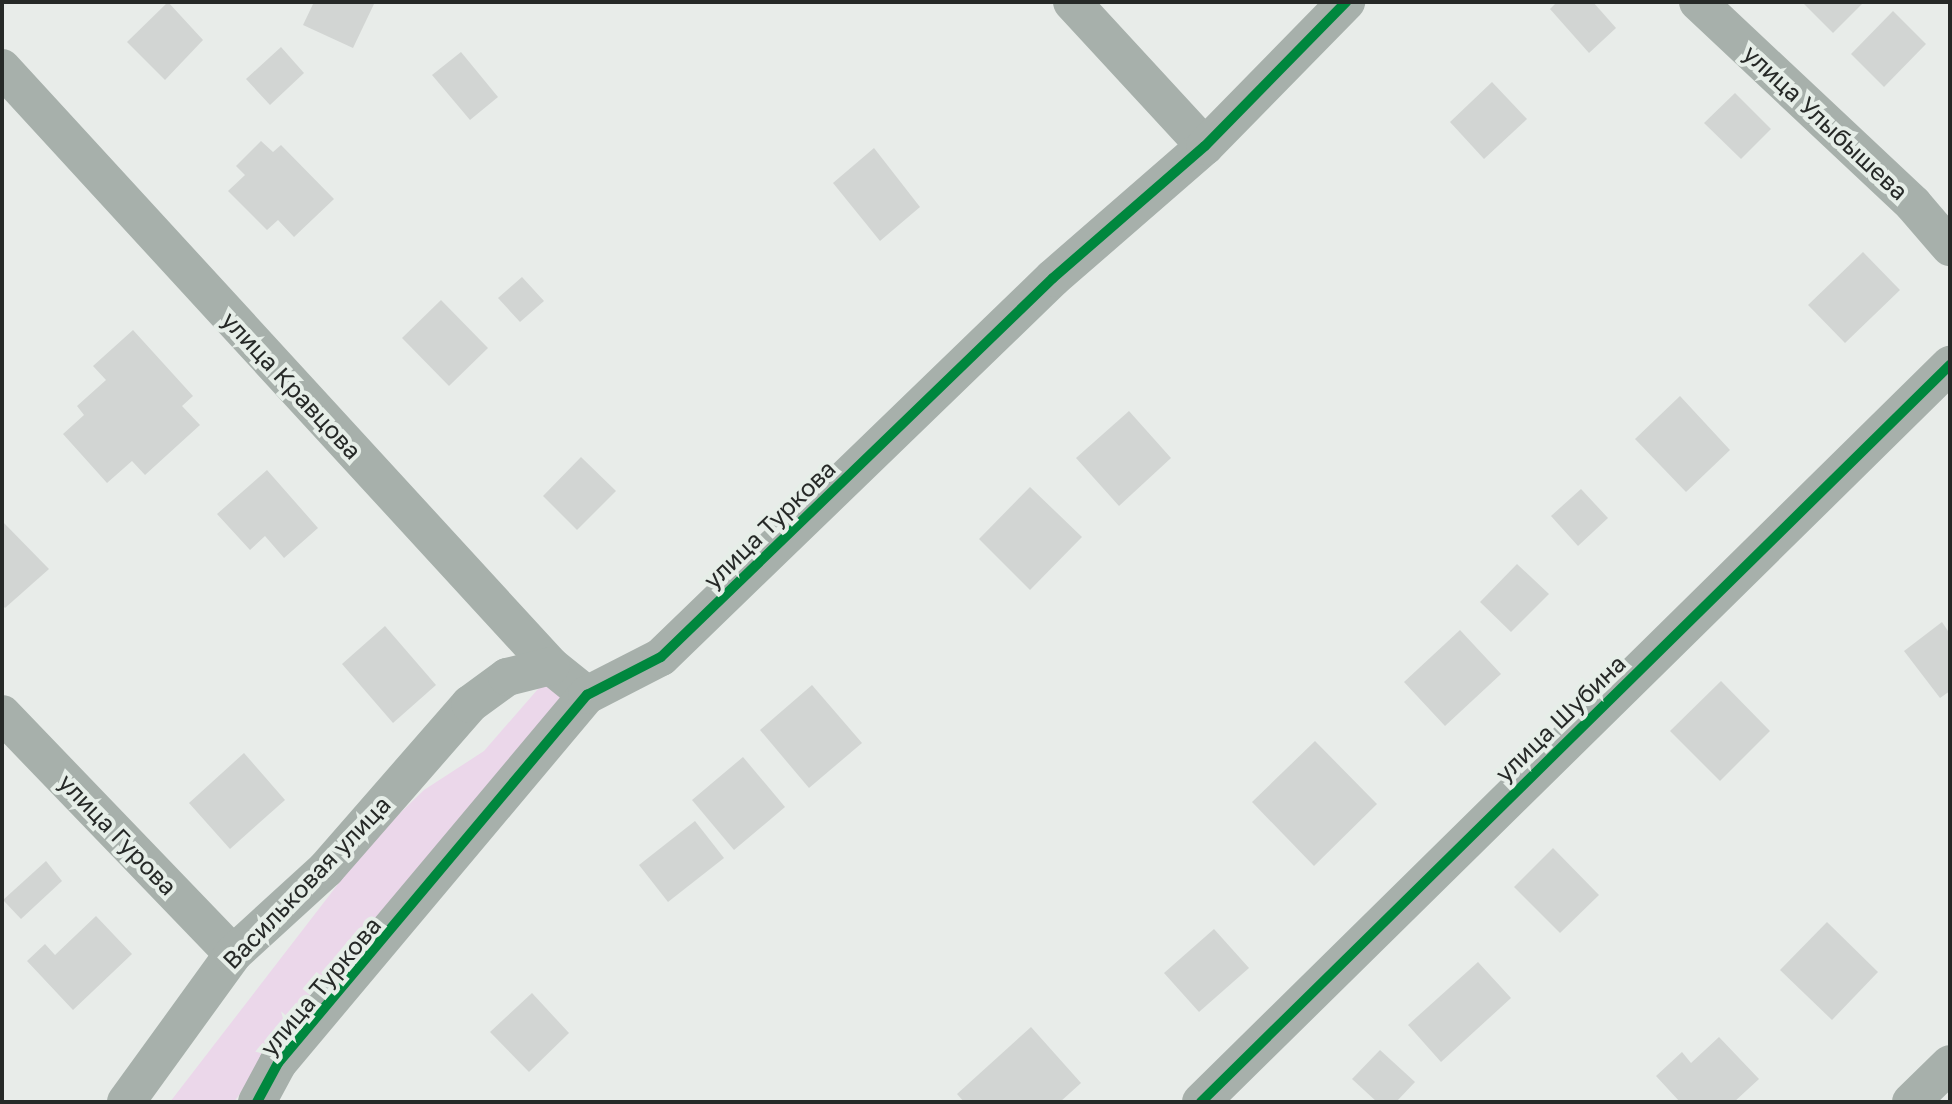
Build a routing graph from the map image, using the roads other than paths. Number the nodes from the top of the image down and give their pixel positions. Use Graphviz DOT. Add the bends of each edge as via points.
graph roads {
  1 [pos="1072,2"];
  2 [pos="1346,2"];
  3 [pos="1698,2"];
  4 [pos="2,68"];
  5 [pos="1205,146"];
  6 [pos="1950,247"];
  7 [pos="1950,365"];
  8 [pos="551,666"];
  9 [pos="587,695"];
  10 [pos="2,714"];
  11 [pos="233,954"];
  12 [pos="1950,1064"];
  13 [pos="126,1102"];
  14 [pos="257,1102"];
  15 [pos="1201,1102"];
  16 [pos="1911,1102"];
  1 -- 5 [label="street"];
  2 -- 5 [label="street, улица Туркова"];
  3 -- 6 [label="street, улица Улыбышева" via="1913,204"];
  4 -- 8 [label="street, улица Кравцова"];
  5 -- 9 [label="street, улица Туркова" via="1053,278 661,657"];
  7 -- 15 [label="street, улица Шубина"];
  8 -- 9 [label="street, улица Кравцова"];
  8 -- 11 [label="street, Васильковая улица" via="507,677 470,704 326,869"];
  9 -- 14 [label="street, улица Туркова" via="278,1063"];
  10 -- 11 [label="street, улица Гурова"];
  11 -- 13 [label="street, Васильковая улица"];
  12 -- 16 [label="street"];
}
